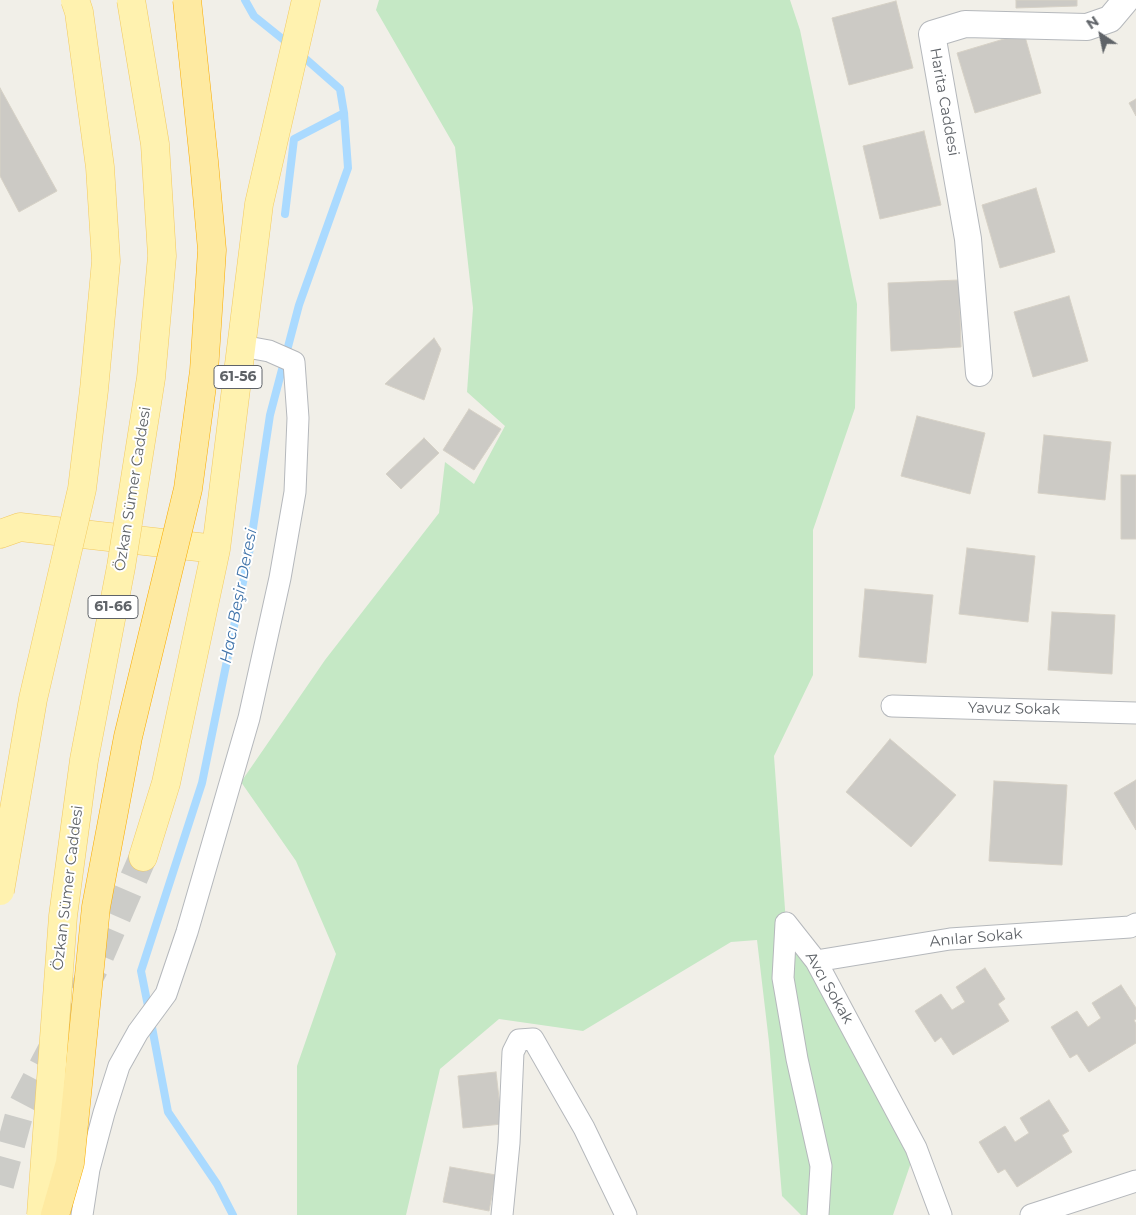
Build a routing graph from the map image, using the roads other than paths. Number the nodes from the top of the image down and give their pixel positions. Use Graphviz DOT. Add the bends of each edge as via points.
graph roads {
  1 [pos="75,0"];
  2 [pos="131,0"];
  3 [pos="187,0"];
  4 [pos="306,0"];
  5 [pos="1126,0"];
  6 [pos="242,346"];
  7 [pos="979,373"];
  8 [pos="0,534"];
  9 [pos="216,549"];
  10 [pos="892,706"];
  11 [pos="1136,712"];
  12 [pos="143,857"];
  13 [pos="0,891"];
  14 [pos="1134,931"];
  15 [pos="816,961"];
  16 [pos="1136,1181"];
  17 [pos="41,1215"];
  18 [pos="55,1215"];
  19 [pos="82,1215"];
  20 [pos="502,1215"];
  21 [pos="626,1215"];
  22 [pos="818,1215"];
  23 [pos="942,1215"];
  24 [pos="1032,1215"];
  1 -- 13 [label="main road, bridge" via="100,167 106,261 82,489 33,699"];
  2 -- 17 [label="main road, Özkan Sümer Caddesi / 61-66, bridge" via="155,144 162,256 151,378 121,567 84,760 63,916"];
  3 -- 18 [label="highway, bridge" via="212,250 204,371 188,489 128,737 96,907 70,1164"];
  4 -- 6 [label="main road, 61-56" via="259,204"];
  5 -- 7 [label="street, Harita Caddesi" via="1110,19 1087,27 965,24 932,34 968,240"];
  6 -- 9 [label="main road, 61-56"];
  6 -- 19 [label="street" via="269,351 294,362 298,418 296,492 249,718 187,932 166,994 138,1032 119,1066 89,1168"];
  8 -- 9 [label="main road" via="20,526"];
  9 -- 12 [label="main road, 61-56" via="166,783"];
  10 -- 11 [label="street, Yavuz Sokak"];
  14 -- 15 [label="street, Anılar Sokak" via="950,938"];
  15 -- 22 [label="street, Avcı Sokak" via="786,924 783,978 821,1166"];
  15 -- 23 [label="street, Avcı Sokak" via="916,1148"];
  16 -- 24 [label="street"];
  20 -- 21 [label="street" via="513,1052 519,1040 533,1039 584,1128"];
}
